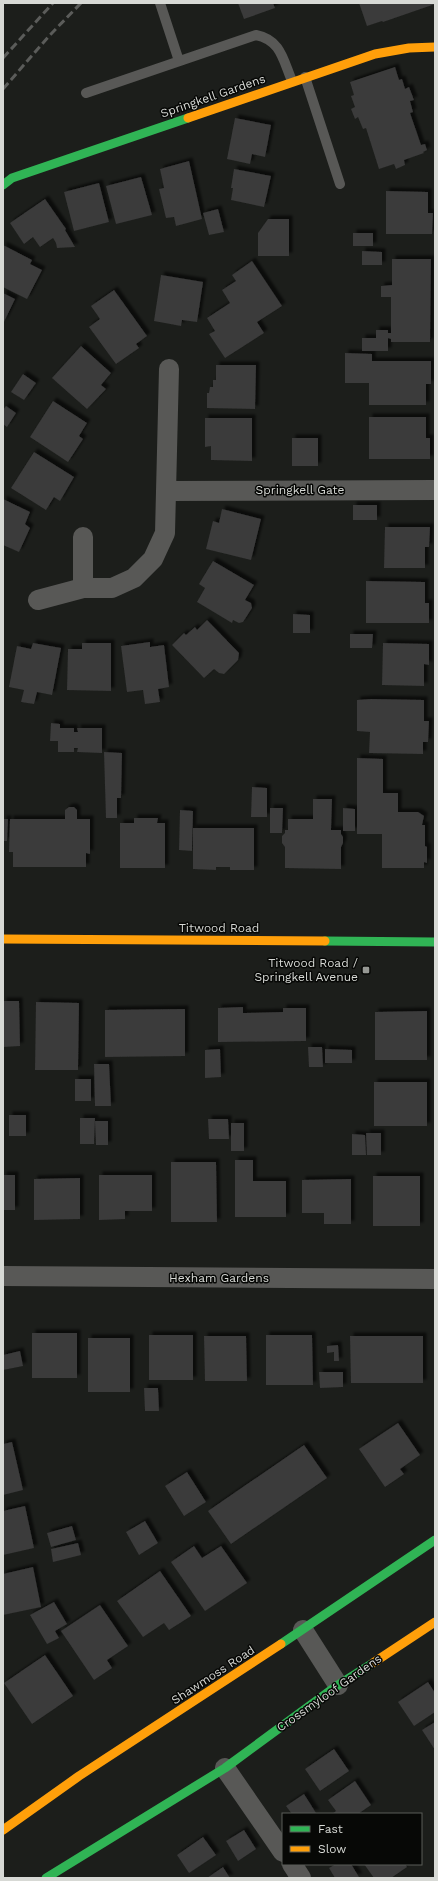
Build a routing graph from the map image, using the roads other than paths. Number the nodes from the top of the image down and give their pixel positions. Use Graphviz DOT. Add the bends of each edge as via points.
graph roads {
  1 [pos="160,3"];
  2 [pos="435,47"];
  3 [pos="179,61"];
  4 [pos="305,76"];
  5 [pos="292,81"];
  6 [pos="86,93"];
  7 [pos="340,184"];
  8 [pos="3,185"];
  9 [pos="169,369"];
  10 [pos="435,490"];
  11 [pos="166,491"];
  12 [pos="83,537"];
  13 [pos="83,588"];
  14 [pos="38,600"];
  15 [pos="3,940"];
  16 [pos="435,942"];
  17 [pos="3,1276"];
  18 [pos="435,1279"];
  19 [pos="435,1540"];
  20 [pos="435,1622"];
  21 [pos="303,1630"];
  22 [pos="338,1685"];
  23 [pos="225,1768"];
  24 [pos="3,1830"];
  25 [pos="282,1851"];
  26 [pos="293,1865"];
  27 [pos="46,1878"];
  28 [pos="302,1878"];
  1 -- 3 [label="lane"];
  2 -- 4 [label="street, Springkell Gardens" via="375,54"];
  3 -- 5 [label="lane" via="256,34 268,37 277,45"];
  3 -- 6 [label="lane"];
  4 -- 5 [label="street, Springkell Gardens"];
  4 -- 7 [label="lane"];
  5 -- 8 [label="street, Springkell Gardens" via="20,176"];
  9 -- 11 [label="street"];
  10 -- 11 [label="street, Springkell Gate"];
  11 -- 13 [label="street" via="165,533 153,559 134,578 112,588"];
  12 -- 13 [label="street"];
  13 -- 14 [label="street"];
  15 -- 16 [label="street, Titwood Road"];
  17 -- 18 [label="street, Hexham Gardens"];
  19 -- 21 [label="street, Shawmoss Road"];
  20 -- 22 [label="street, Crossmyloof Gardens"];
  21 -- 22 [label="street"];
  21 -- 24 [label="street, Shawmoss Road" via="79,1776"];
  22 -- 23 [label="street, Crossmyloof Gardens"];
  23 -- 25 [label="street"];
  23 -- 27 [label="street, Crossmyloof Gardens"];
  26 -- 28 [label="street"];
}
